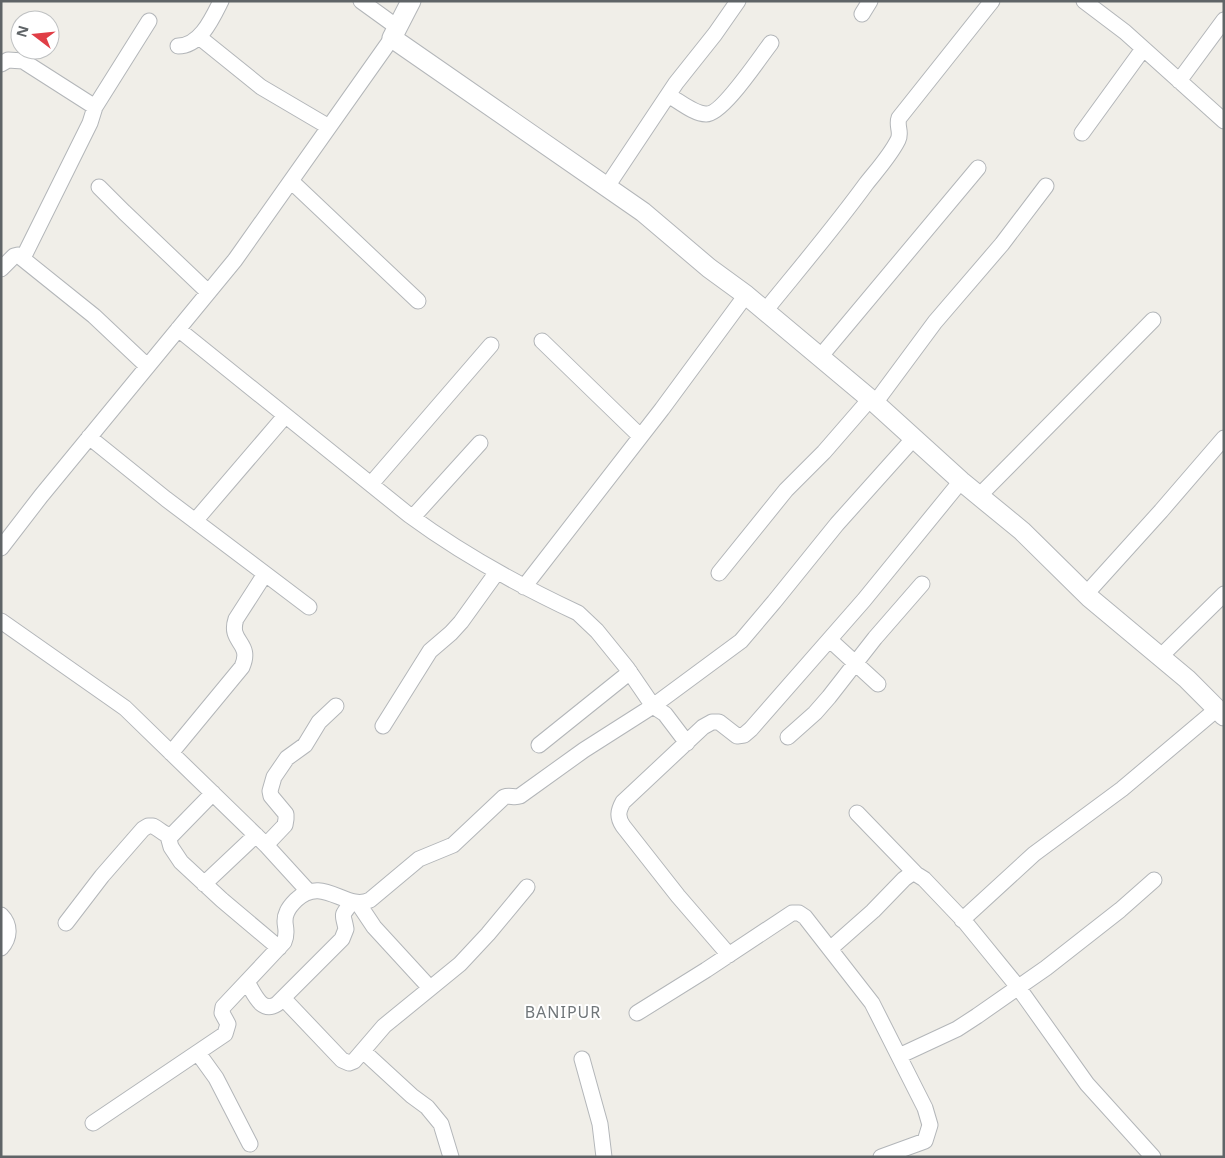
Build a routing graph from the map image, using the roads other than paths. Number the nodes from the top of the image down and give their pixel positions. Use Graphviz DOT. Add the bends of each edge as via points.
graph roads {
  1 [pos="221,1"];
  2 [pos="360,1"];
  3 [pos="411,1"];
  4 [pos="738,1"];
  5 [pos="992,1"];
  6 [pos="1084,1"];
  7 [pos="1224,20"];
  8 [pos="149,21"];
  9 [pos="394,32"];
  10 [pos="199,36"];
  11 [pos="771,42"];
  12 [pos="178,46"];
  13 [pos="1143,49"];
  14 [pos="1,64"];
  15 [pos="1179,81"];
  16 [pos="668,95"];
  17 [pos="95,107"];
  18 [pos="1224,121"];
  19 [pos="329,127"];
  20 [pos="1082,133"];
  21 [pos="978,168"];
  22 [pos="292,181"];
  23 [pos="1046,186"];
  24 [pos="100,187"];
  25 [pos="606,188"];
  26 [pos="23,258"];
  27 [pos="1,269"];
  28 [pos="208,292"];
  29 [pos="746,295"];
  30 [pos="418,300"];
  31 [pos="765,311"];
  32 [pos="1152,320"];
  33 [pos="178,329"];
  34 [pos="542,341"];
  35 [pos="491,345"];
  36 [pos="820,357"];
  37 [pos="147,366"];
  38 [pos="873,401"];
  39 [pos="285,416"];
  40 [pos="640,436"];
  41 [pos="89,437"];
  42 [pos="914,438"];
  43 [pos="1224,438"];
  44 [pos="480,442"];
  45 [pos="961,481"];
  46 [pos="371,484"];
  47 [pos="979,496"];
  48 [pos="413,517"];
  49 [pos="195,521"];
  50 [pos="1,548"];
  51 [pos="497,572"];
  52 [pos="719,573"];
  53 [pos="265,574"];
  54 [pos="922,584"];
  55 [pos="524,587"];
  56 [pos="1086,594"];
  57 [pos="1224,594"];
  58 [pos="309,607"];
  59 [pos="1,621"];
  60 [pos="830,640"];
  61 [pos="1160,657"];
  62 [pos="856,663"];
  63 [pos="630,672"];
  64 [pos="878,684"];
  65 [pos="336,706"];
  66 [pos="653,706"];
  67 [pos="1220,712"];
  68 [pos="383,726"];
  69 [pos="788,737"];
  70 [pos="687,743"];
  71 [pos="539,746"];
  72 [pos="171,753"];
  73 [pos="213,793"];
  74 [pos="858,812"];
  75 [pos="168,836"];
  76 [pos="261,840"];
  77 [pos="916,874"];
  78 [pos="1154,880"];
  79 [pos="204,884"];
  80 [pos="527,888"];
  81 [pos="308,891"];
  82 [pos="355,903"];
  83 [pos="1,915"];
  84 [pos="962,920"];
  85 [pos="66,923"];
  86 [pos="1,948"];
  87 [pos="279,948"];
  88 [pos="830,949"];
  89 [pos="729,955"];
  90 [pos="246,982"];
  91 [pos="1018,987"];
  92 [pos="430,988"];
  93 [pos="283,998"];
  94 [pos="637,1012"];
  95 [pos="363,1051"];
  96 [pos="198,1053"];
  97 [pos="899,1056"];
  98 [pos="582,1059"];
  99 [pos="92,1123"];
  100 [pos="250,1144"];
  101 [pos="451,1157"];
  102 [pos="604,1157"];
  103 [pos="881,1157"];
  104 [pos="1153,1157"];
  1 -- 10 [label="street"];
  2 -- 9 [label="street"];
  3 -- 9 [label="street"];
  4 -- 16 [label="street"];
  5 -- 31 [label="street" via="899,118 899,138 858,196"];
  6 -- 13 [label="street"];
  7 -- 15 [label="street"];
  8 -- 17 [label="street"];
  9 -- 19 [label="street"];
  9 -- 25 [label="street"];
  10 -- 12 [label="street" via="186,46"];
  10 -- 19 [label="street" via="261,87"];
  11 -- 16 [label="street" via="727,100 710,114 698,112"];
  13 -- 15 [label="street"];
  13 -- 20 [label="street"];
  14 -- 17 [label="street" via="15,59 23,61"];
  15 -- 18 [label="street"];
  16 -- 25 [label="street"];
  17 -- 26 [label="street"];
  19 -- 22 [label="street"];
  21 -- 36 [label="street"];
  22 -- 28 [label="street"];
  22 -- 30 [label="street"];
  23 -- 38 [label="street"];
  24 -- 28 [label="street"];
  25 -- 29 [label="street" via="643,212"];
  26 -- 27 [label="street" via="14,256"];
  26 -- 37 [label="street" via="94,316"];
  28 -- 33 [label="street"];
  29 -- 31 [label="street"];
  29 -- 40 [label="street"];
  31 -- 36 [label="street"];
  32 -- 47 [label="street"];
  33 -- 37 [label="street"];
  33 -- 39 [label="street"];
  34 -- 40 [label="street"];
  35 -- 46 [label="street"];
  36 -- 38 [label="street"];
  37 -- 41 [label="street"];
  38 -- 42 [label="street"];
  38 -- 52 [label="street" via="786,490"];
  39 -- 46 [label="street"];
  39 -- 49 [label="street"];
  40 -- 55 [label="street"];
  41 -- 49 [label="street"];
  41 -- 50 [label="street"];
  42 -- 45 [label="street"];
  42 -- 66 [label="street" via="837,524 752,630"];
  43 -- 56 [label="street"];
  44 -- 48 [label="street"];
  45 -- 47 [label="street"];
  45 -- 60 [label="street"];
  46 -- 48 [label="street"];
  47 -- 56 [label="street" via="1022,531"];
  48 -- 51 [label="street"];
  49 -- 53 [label="street"];
  51 -- 55 [label="street"];
  51 -- 68 [label="street" via="461,622 430,651"];
  53 -- 58 [label="street"];
  53 -- 72 [label="street" via="234,626 233,632 245,650 242,667"];
  54 -- 62 [label="street"];
  55 -- 63 [label="street" via="578,613"];
  56 -- 61 [label="street"];
  57 -- 61 [label="street"];
  59 -- 72 [label="street" via="113,699"];
  60 -- 62 [label="street"];
  60 -- 70 [label="street" via="751,730 737,736 719,722 712,722"];
  61 -- 67 [label="street"];
  62 -- 64 [label="street"];
  62 -- 69 [label="street" via="815,713"];
  63 -- 66 [label="street"];
  63 -- 71 [label="street"];
  65 -- 76 [label="street" via="319,722 305,745 287,758 274,777 271,796 286,814 285,825"];
  66 -- 70 [label="street" via="665,714"];
  66 -- 82 [label="street" via="520,796 504,797 453,845 418,858 370,900"];
  67 -- 84 [label="street" via="1034,854"];
  70 -- 89 [label="street" via="623,802 619,819 678,896"];
  72 -- 73 [label="street"];
  73 -- 75 [label="street" via="176,832"];
  73 -- 76 [label="street"];
  74 -- 77 [label="street"];
  75 -- 79 [label="street" via="176,856"];
  75 -- 85 [label="street" via="153,826 143,829"];
  76 -- 79 [label="street"];
  76 -- 81 [label="street"];
  77 -- 84 [label="street"];
  77 -- 88 [label="street" via="904,879"];
  78 -- 91 [label="street" via="1120,910"];
  79 -- 87 [label="street"];
  80 -- 92 [label="street" via="471,952"];
  81 -- 82 [label="street" via="338,895"];
  81 -- 87 [label="street" via="290,905 284,919 287,935"];
  82 -- 92 [label="street"];
  82 -- 93 [label="street" via="343,915 346,928 342,939"];
  83 -- 86 [label="street" via="9,926 8,937"];
  84 -- 91 [label="street"];
  87 -- 90 [label="street"];
  88 -- 89 [label="street" via="805,917 792,913"];
  88 -- 97 [label="street" via="872,1003"];
  89 -- 94 [label="street"];
  90 -- 93 [label="street" via="266,1008 271,1008"];
  90 -- 96 [label="street" via="223,1007 222,1013 228,1024 225,1034"];
  91 -- 97 [label="street" via="957,1029"];
  91 -- 104 [label="street" via="1087,1084"];
  92 -- 95 [label="street" via="384,1026"];
  93 -- 95 [label="street" via="342,1060 354,1061"];
  95 -- 101 [label="street" via="427,1107 441,1124"];
  96 -- 99 [label="street"];
  96 -- 100 [label="street" via="216,1078"];
  97 -- 103 [label="street" via="930,1125 925,1141"];
  98 -- 102 [label="street" via="600,1124"];
}
